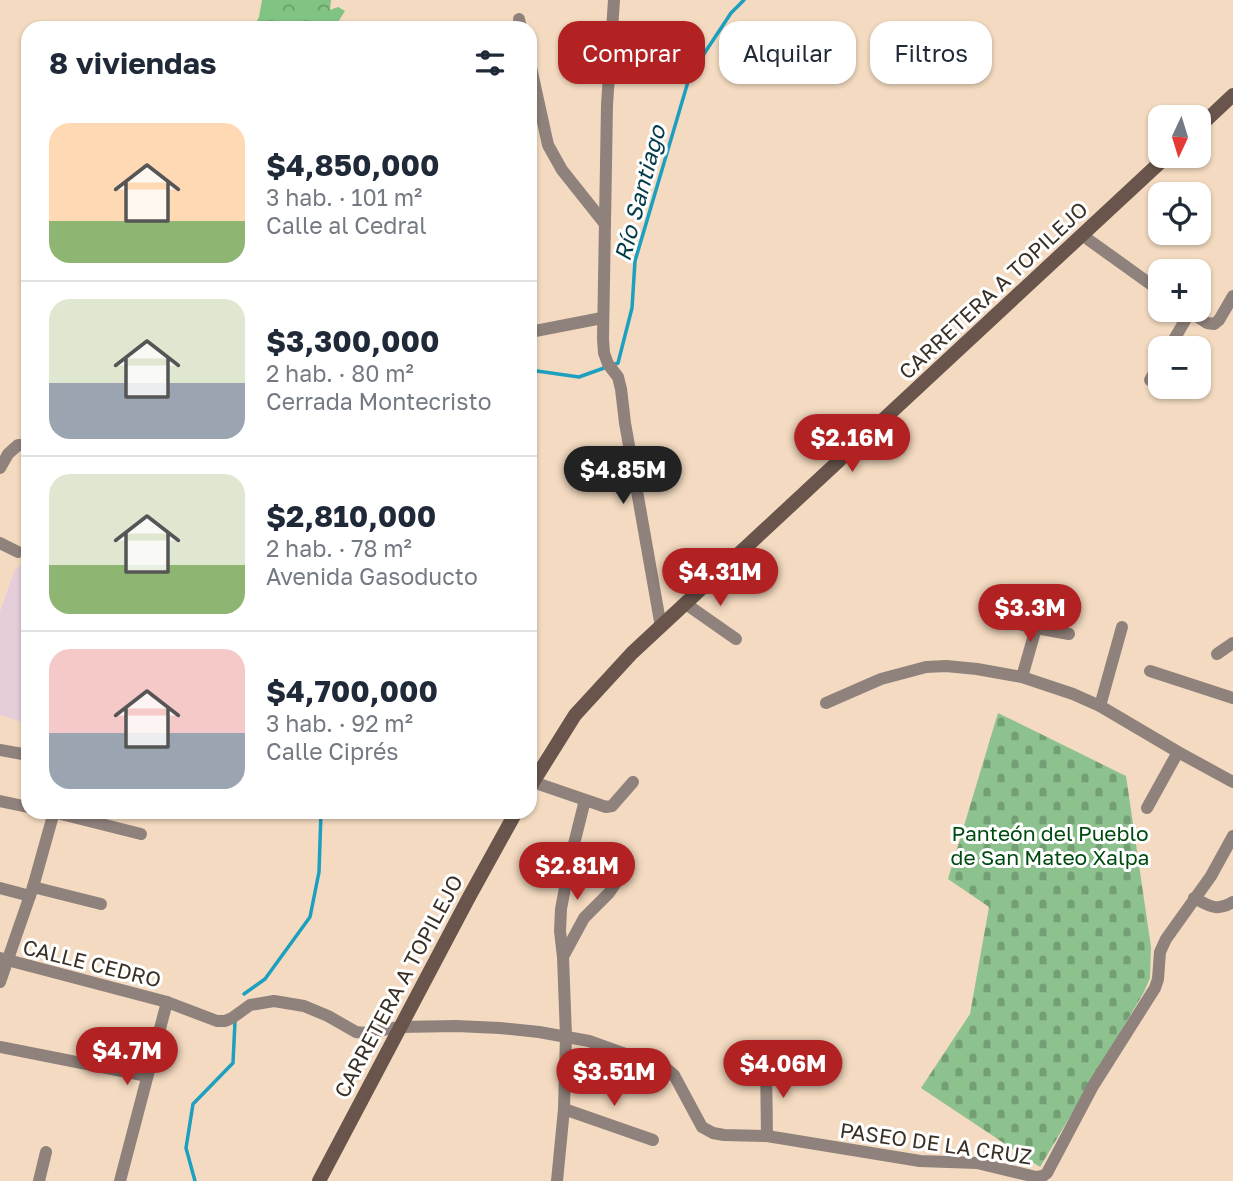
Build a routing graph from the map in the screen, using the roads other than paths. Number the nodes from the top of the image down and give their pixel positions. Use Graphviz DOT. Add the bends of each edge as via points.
graph roads {
  1 [pos="614,0"];
  2 [pos="537,94"];
  3 [pos="1233,95"];
  4 [pos="1211,116"];
  5 [pos="1154,168"];
  6 [pos="605,223"];
  7 [pos="1082,235"];
  8 [pos="1148,282"];
  9 [pos="1233,296"];
  10 [pos="602,318"];
  11 [pos="1206,322"];
  12 [pos="537,331"];
  13 [pos="21,445"];
  14 [pos="0,468"];
  15 [pos="0,543"];
  16 [pos="18,552"];
  17 [pos="686,604"];
  18 [pos="998,619"];
  19 [pos="661,627"];
  20 [pos="1122,627"];
  21 [pos="1035,628"];
  22 [pos="1069,634"];
  23 [pos="736,639"];
  24 [pos="1233,643"];
  25 [pos="1217,654"];
  26 [pos="1150,671"];
  27 [pos="1022,677"];
  28 [pos="1233,698"];
  29 [pos="826,703"];
  30 [pos="1100,706"];
  31 [pos="0,750"];
  32 [pos="1178,752"];
  33 [pos="21,754"];
  34 [pos="537,776"];
  35 [pos="633,782"];
  36 [pos="1233,782"];
  37 [pos="537,786"];
  38 [pos="585,800"];
  39 [pos="0,801"];
  40 [pos="21,806"];
  41 [pos="1147,808"];
  42 [pos="52,819"];
  43 [pos="82,819"];
  44 [pos="512,819"];
  45 [pos="141,834"];
  46 [pos="1233,836"];
  47 [pos="626,868"];
  48 [pos="0,888"];
  49 [pos="31,892"];
  50 [pos="1194,898"];
  51 [pos="1233,902"];
  52 [pos="101,904"];
  53 [pos="563,957"];
  54 [pos="4,959"];
  55 [pos="0,982"];
  56 [pos="167,1002"];
  57 [pos="400,1027"];
  58 [pos="566,1036"];
  59 [pos="0,1046"];
  60 [pos="766,1064"];
  61 [pos="147,1076"];
  62 [pos="564,1109"];
  63 [pos="767,1136"];
  64 [pos="653,1139"];
  65 [pos="46,1152"];
  66 [pos="40,1181"];
  67 [pos="120,1181"];
  68 [pos="319,1181"];
  69 [pos="557,1181"];
  1 -- 6 [label="street"];
  2 -- 6 [label="street" via="548,145"];
  3 -- 4 [label="main road"];
  5 -- 7 [label="main road, CARRETERA A TOPILEJO"];
  6 -- 10 [label="street"];
  7 -- 8 [label="street"];
  7 -- 17 [label="main road, CARRETERA A TOPILEJO"];
  9 -- 11 [label="street" via="1219,320"];
  10 -- 12 [label="street"];
  10 -- 19 [label="street" via="604,353 618,377"];
  13 -- 14 [label="street"];
  15 -- 16 [label="street"];
  17 -- 19 [label="main road, CARRETERA A TOPILEJO"];
  17 -- 23 [label="street"];
  18 -- 21 [label="street"];
  19 -- 34 [label="main road, CARRETERA A TOPILEJO" via="575,715"];
  20 -- 30 [label="street"];
  21 -- 22 [label="street"];
  21 -- 27 [label="street"];
  24 -- 25 [label="street"];
  26 -- 28 [label="street"];
  27 -- 29 [label="street" via="926,667 881,679"];
  27 -- 30 [label="street"];
  30 -- 32 [label="street"];
  31 -- 33 [label="street"];
  32 -- 36 [label="street"];
  32 -- 41 [label="street"];
  35 -- 38 [label="street" via="612,806"];
  37 -- 38 [label="street"];
  38 -- 53 [label="street" via="561,909"];
  39 -- 40 [label="street"];
  42 -- 49 [label="street"];
  43 -- 45 [label="street"];
  44 -- 57 [label="main road, CARRETERA A TOPILEJO"];
  46 -- 50 [label="street"];
  47 -- 53 [label="street" via="584,918"];
  48 -- 49 [label="street"];
  49 -- 52 [label="street"];
  49 -- 54 [label="street"];
  50 -- 51 [label="street" via="1220,909"];
  50 -- 63 [label="street, PASEO DE LA CRUZ" via="1160,952 1155,988 1043,1176"];
  53 -- 58 [label="street"];
  54 -- 55 [label="street"];
  54 -- 56 [label="street, CALLE CEDRO"];
  56 -- 57 [label="street, PASEO DE LA CRUZ" via="217,1021 232,1018 250,1005 274,1001 304,1006 356,1032"];
  56 -- 61 [label="street"];
  57 -- 58 [label="street, PASEO DE LA CRUZ" via="500,1028"];
  57 -- 68 [label="main road, CARRETERA A TOPILEJO"];
  58 -- 62 [label="street"];
  58 -- 63 [label="street, PASEO DE LA CRUZ" via="667,1069 702,1127 713,1133"];
  59 -- 61 [label="street"];
  60 -- 63 [label="street"];
  61 -- 67 [label="street"];
  62 -- 64 [label="street"];
  62 -- 69 [label="street"];
  65 -- 66 [label="street"];
}
